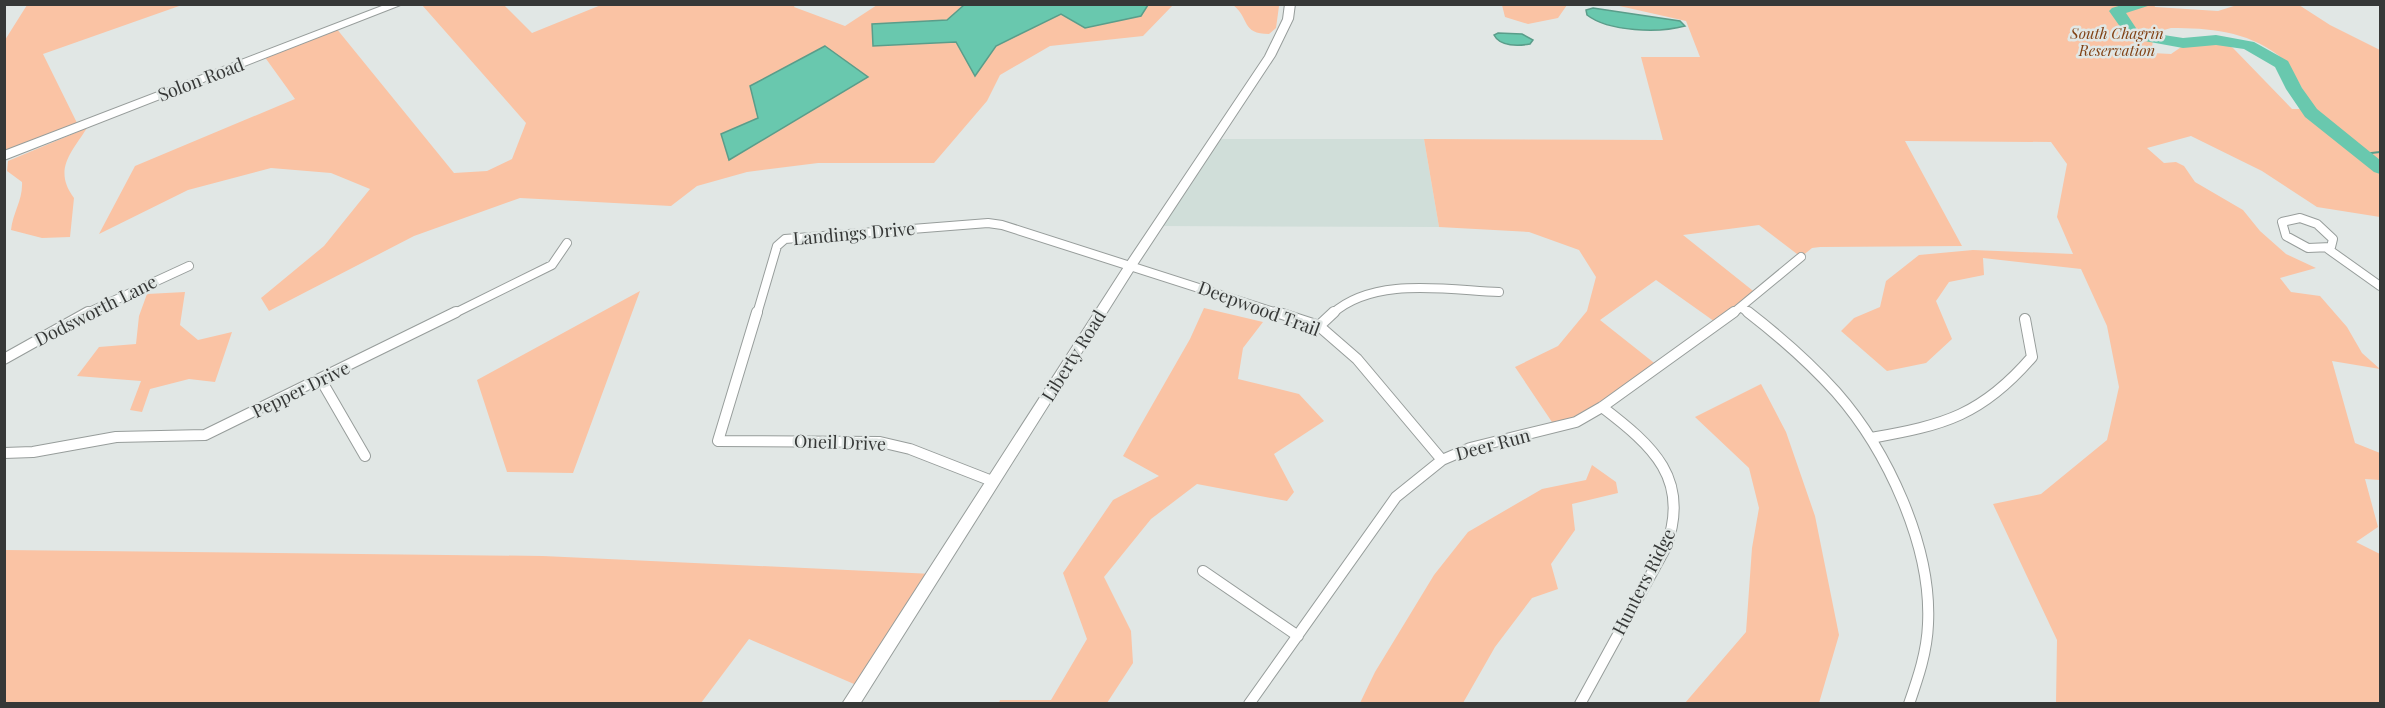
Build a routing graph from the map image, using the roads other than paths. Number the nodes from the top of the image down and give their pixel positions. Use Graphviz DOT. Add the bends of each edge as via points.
graph roads {
  1 [pos="398,4"];
  2 [pos="1290,4"];
  3 [pos="4,156"];
  4 [pos="567,243"];
  5 [pos="2328,249"];
  6 [pos="1801,257"];
  7 [pos="1131,265"];
  8 [pos="189,266"];
  9 [pos="2380,286"];
  10 [pos="1499,292"];
  11 [pos="1741,307"];
  12 [pos="2025,319"];
  13 [pos="1319,326"];
  14 [pos="4,359"];
  15 [pos="321,380"];
  16 [pos="1602,407"];
  17 [pos="1871,438"];
  18 [pos="718,441"];
  19 [pos="4,453"];
  20 [pos="365,456"];
  21 [pos="1442,460"];
  22 [pos="992,481"];
  23 [pos="1203,571"];
  24 [pos="1298,636"];
  25 [pos="850,704"];
  26 [pos="1249,704"];
  27 [pos="1580,704"];
  28 [pos="1909,704"];
  1 -- 3 [label="street, Solon Road"];
  2 -- 7 [label="street, Liberty Road" via="1288,19 1270,56"];
  4 -- 15 [label="street, Pepper Drive" via="552,265"];
  5 -- 5 [label="street" via="2333,239 2317,224 2292,218 2282,222 2283,232 2294,242 2310,249"];
  5 -- 9 [label="street"];
  6 -- 11 [label="street, Deer Run"];
  7 -- 13 [label="street, Deepwood Trail"];
  7 -- 18 [label="street, Landings Drive" via="988,223 785,239 777,246"];
  7 -- 22 [label="street, Liberty Road"];
  8 -- 14 [label="street, Dodsworth Lane" via="97,307"];
  10 -- 13 [label="street" via="1366,294 1349,300"];
  11 -- 16 [label="street, Deer Run"];
  11 -- 17 [label="street" via="1812,365"];
  12 -- 17 [label="street" via="2032,357 2012,383 1952,421"];
  13 -- 21 [label="street, Deepwood Trail" via="1357,359"];
  15 -- 19 [label="street, Pepper Drive" via="205,435 116,437 33,452"];
  15 -- 20 [label="street"];
  16 -- 21 [label="street, Deer Run" via="1576,422 1479,445"];
  16 -- 27 [label="street, Hunters Ridge" via="1634,431 1656,455 1673,496 1675,519 1666,547"];
  17 -- 28 [label="street" via="1914,530 1924,574 1928,624"];
  18 -- 22 [label="street, Oneil Drive" via="880,442 910,449"];
  21 -- 24 [label="street, Deer Run" via="1396,497"];
  22 -- 25 [label="street, Liberty Road"];
  23 -- 24 [label="street"];
  24 -- 26 [label="street, Deer Run"];
}
